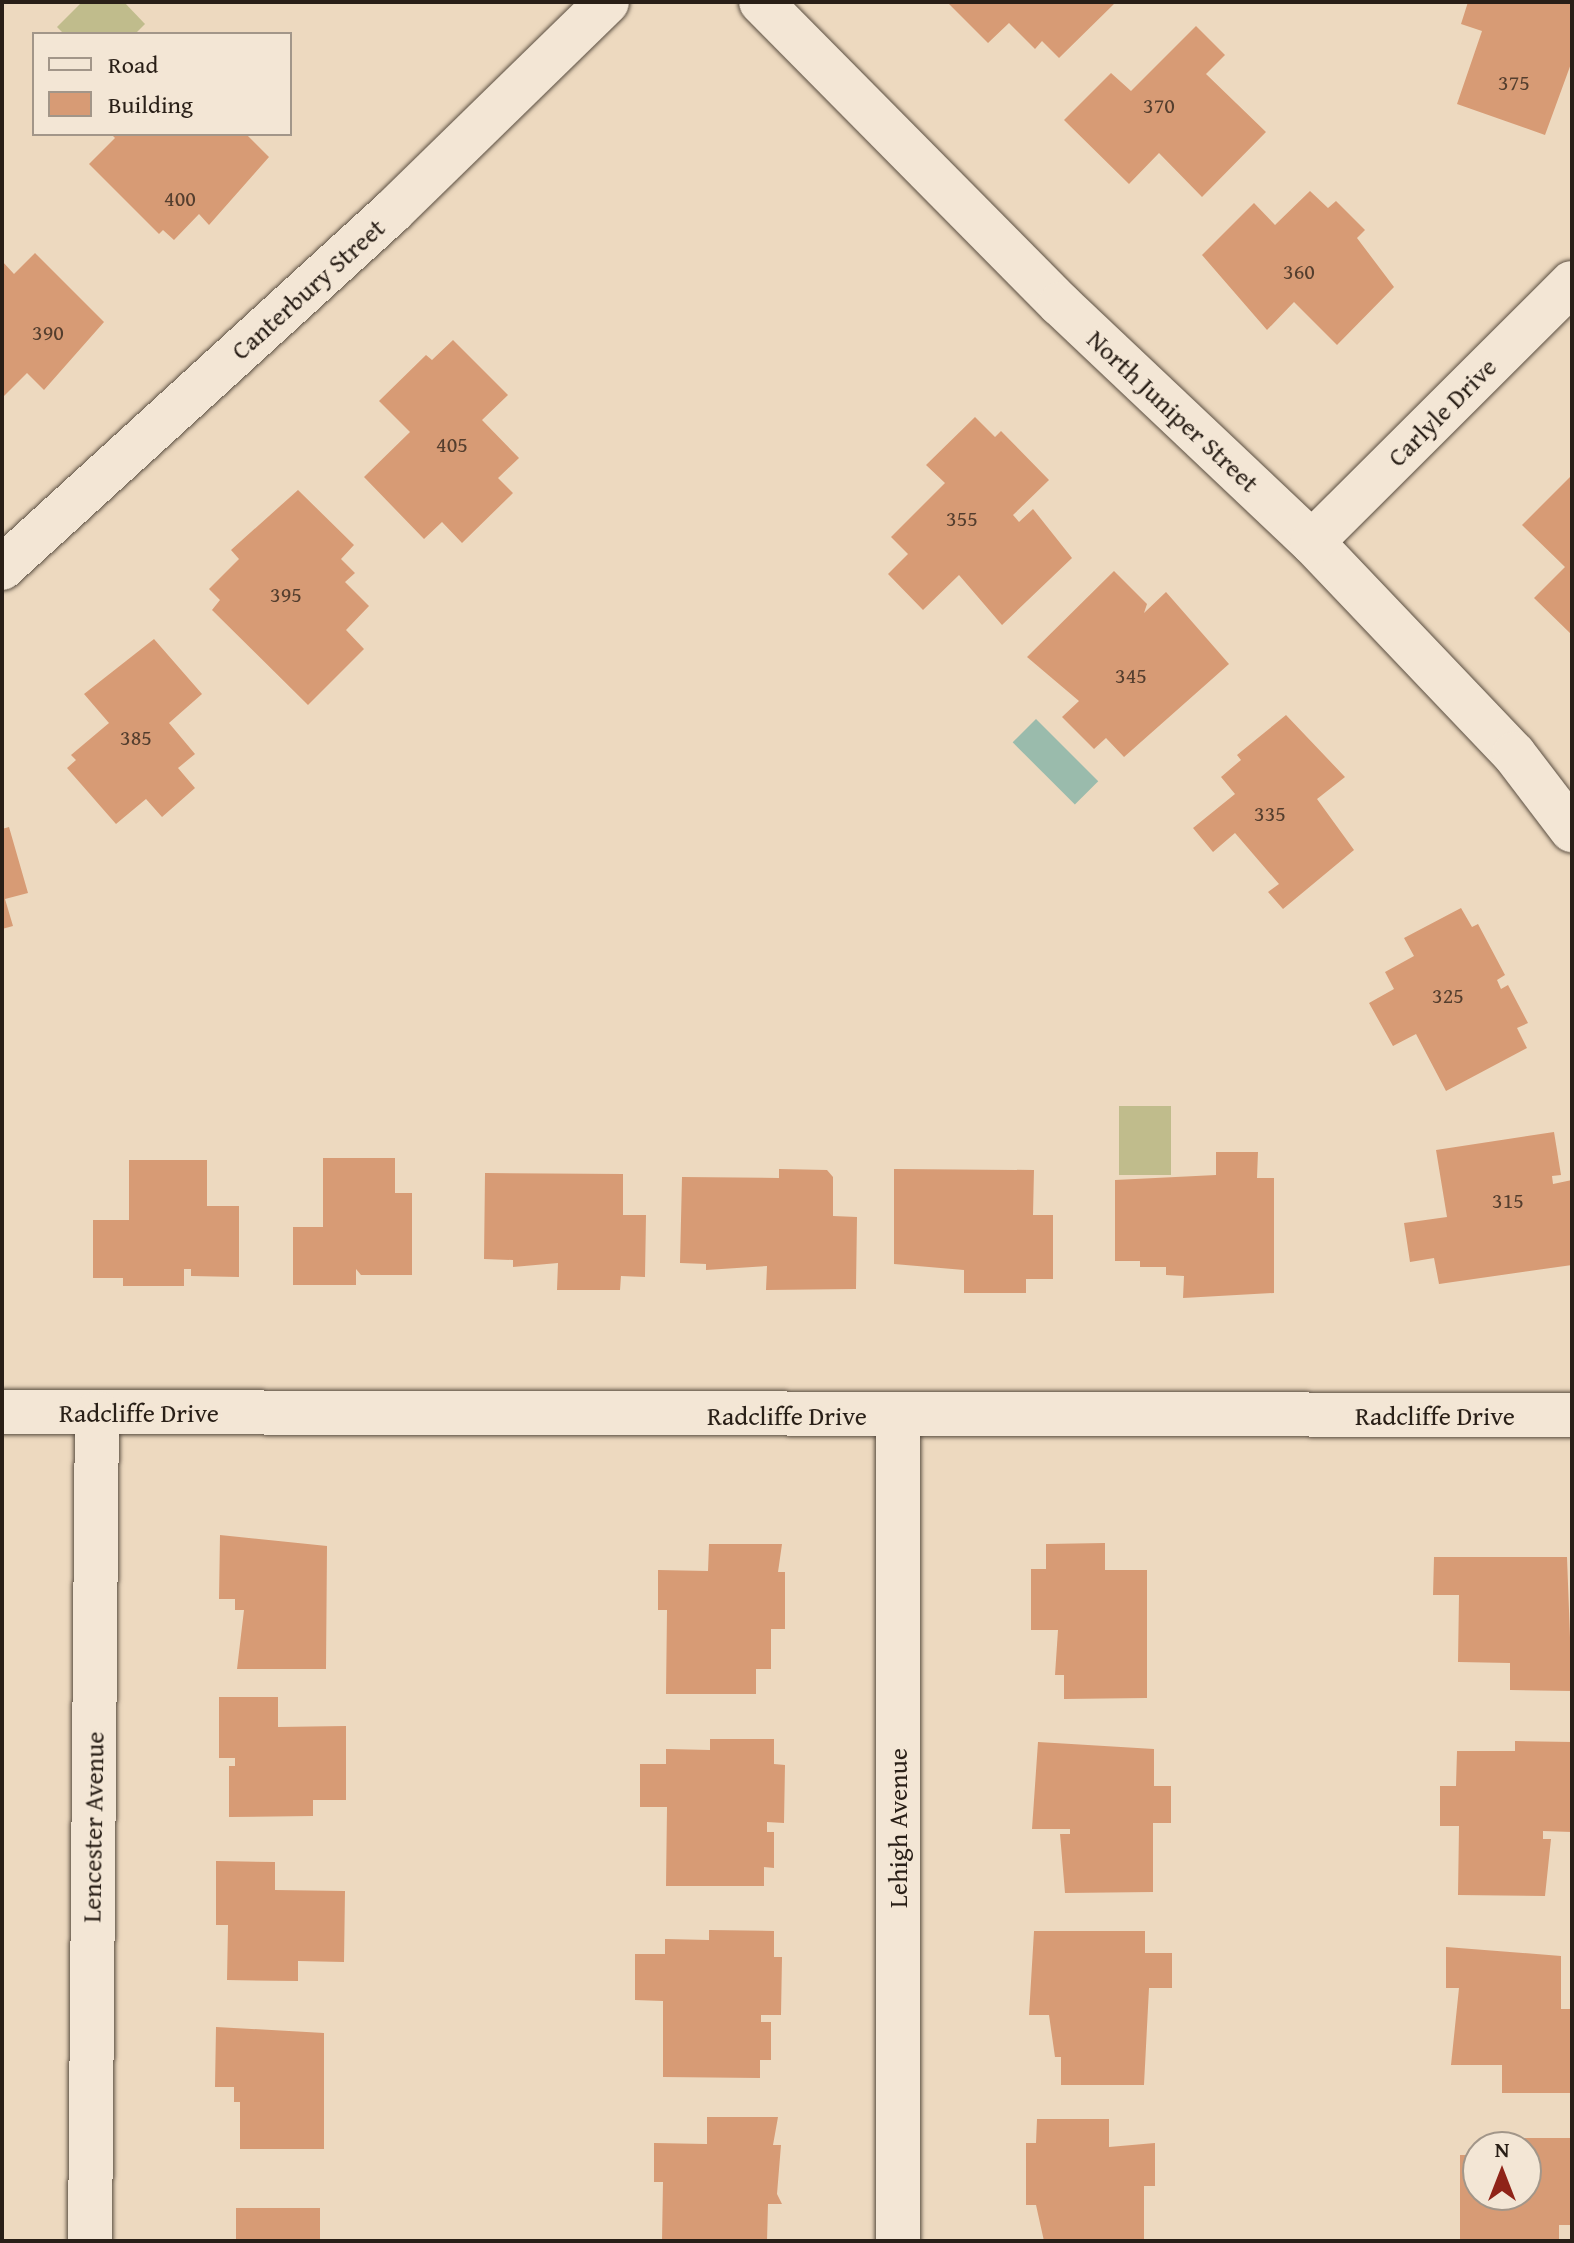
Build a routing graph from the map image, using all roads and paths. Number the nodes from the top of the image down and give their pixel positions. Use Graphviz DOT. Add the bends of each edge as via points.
graph roads {
  1 [pos="607,2"];
  2 [pos="761,2"];
  3 [pos="1572,283"];
  4 [pos="1312,542"];
  5 [pos="2,568"];
  6 [pos="1572,830"];
  7 [pos="2,1412"];
  8 [pos="97,1413"];
  9 [pos="1572,1415"];
  10 [pos="898,1416"];
  11 [pos="90,2241"];
  12 [pos="898,2241"];
  1 -- 5 [label="street, Canterbury Street" via="393,211"];
  2 -- 4 [label="street, North Juniper Street" via="1060,304"];
  3 -- 4 [label="street, Carlyle Drive"];
  4 -- 6 [label="street, North Juniper Street" via="1514,754"];
  7 -- 8 [label="street, Radcliffe Drive"];
  8 -- 10 [label="street, Radcliffe Drive"];
  8 -- 11 [label="street, Lencester Avenue"];
  9 -- 10 [label="street, Radcliffe Drive"];
  10 -- 12 [label="street, Lehigh Avenue"];
}
